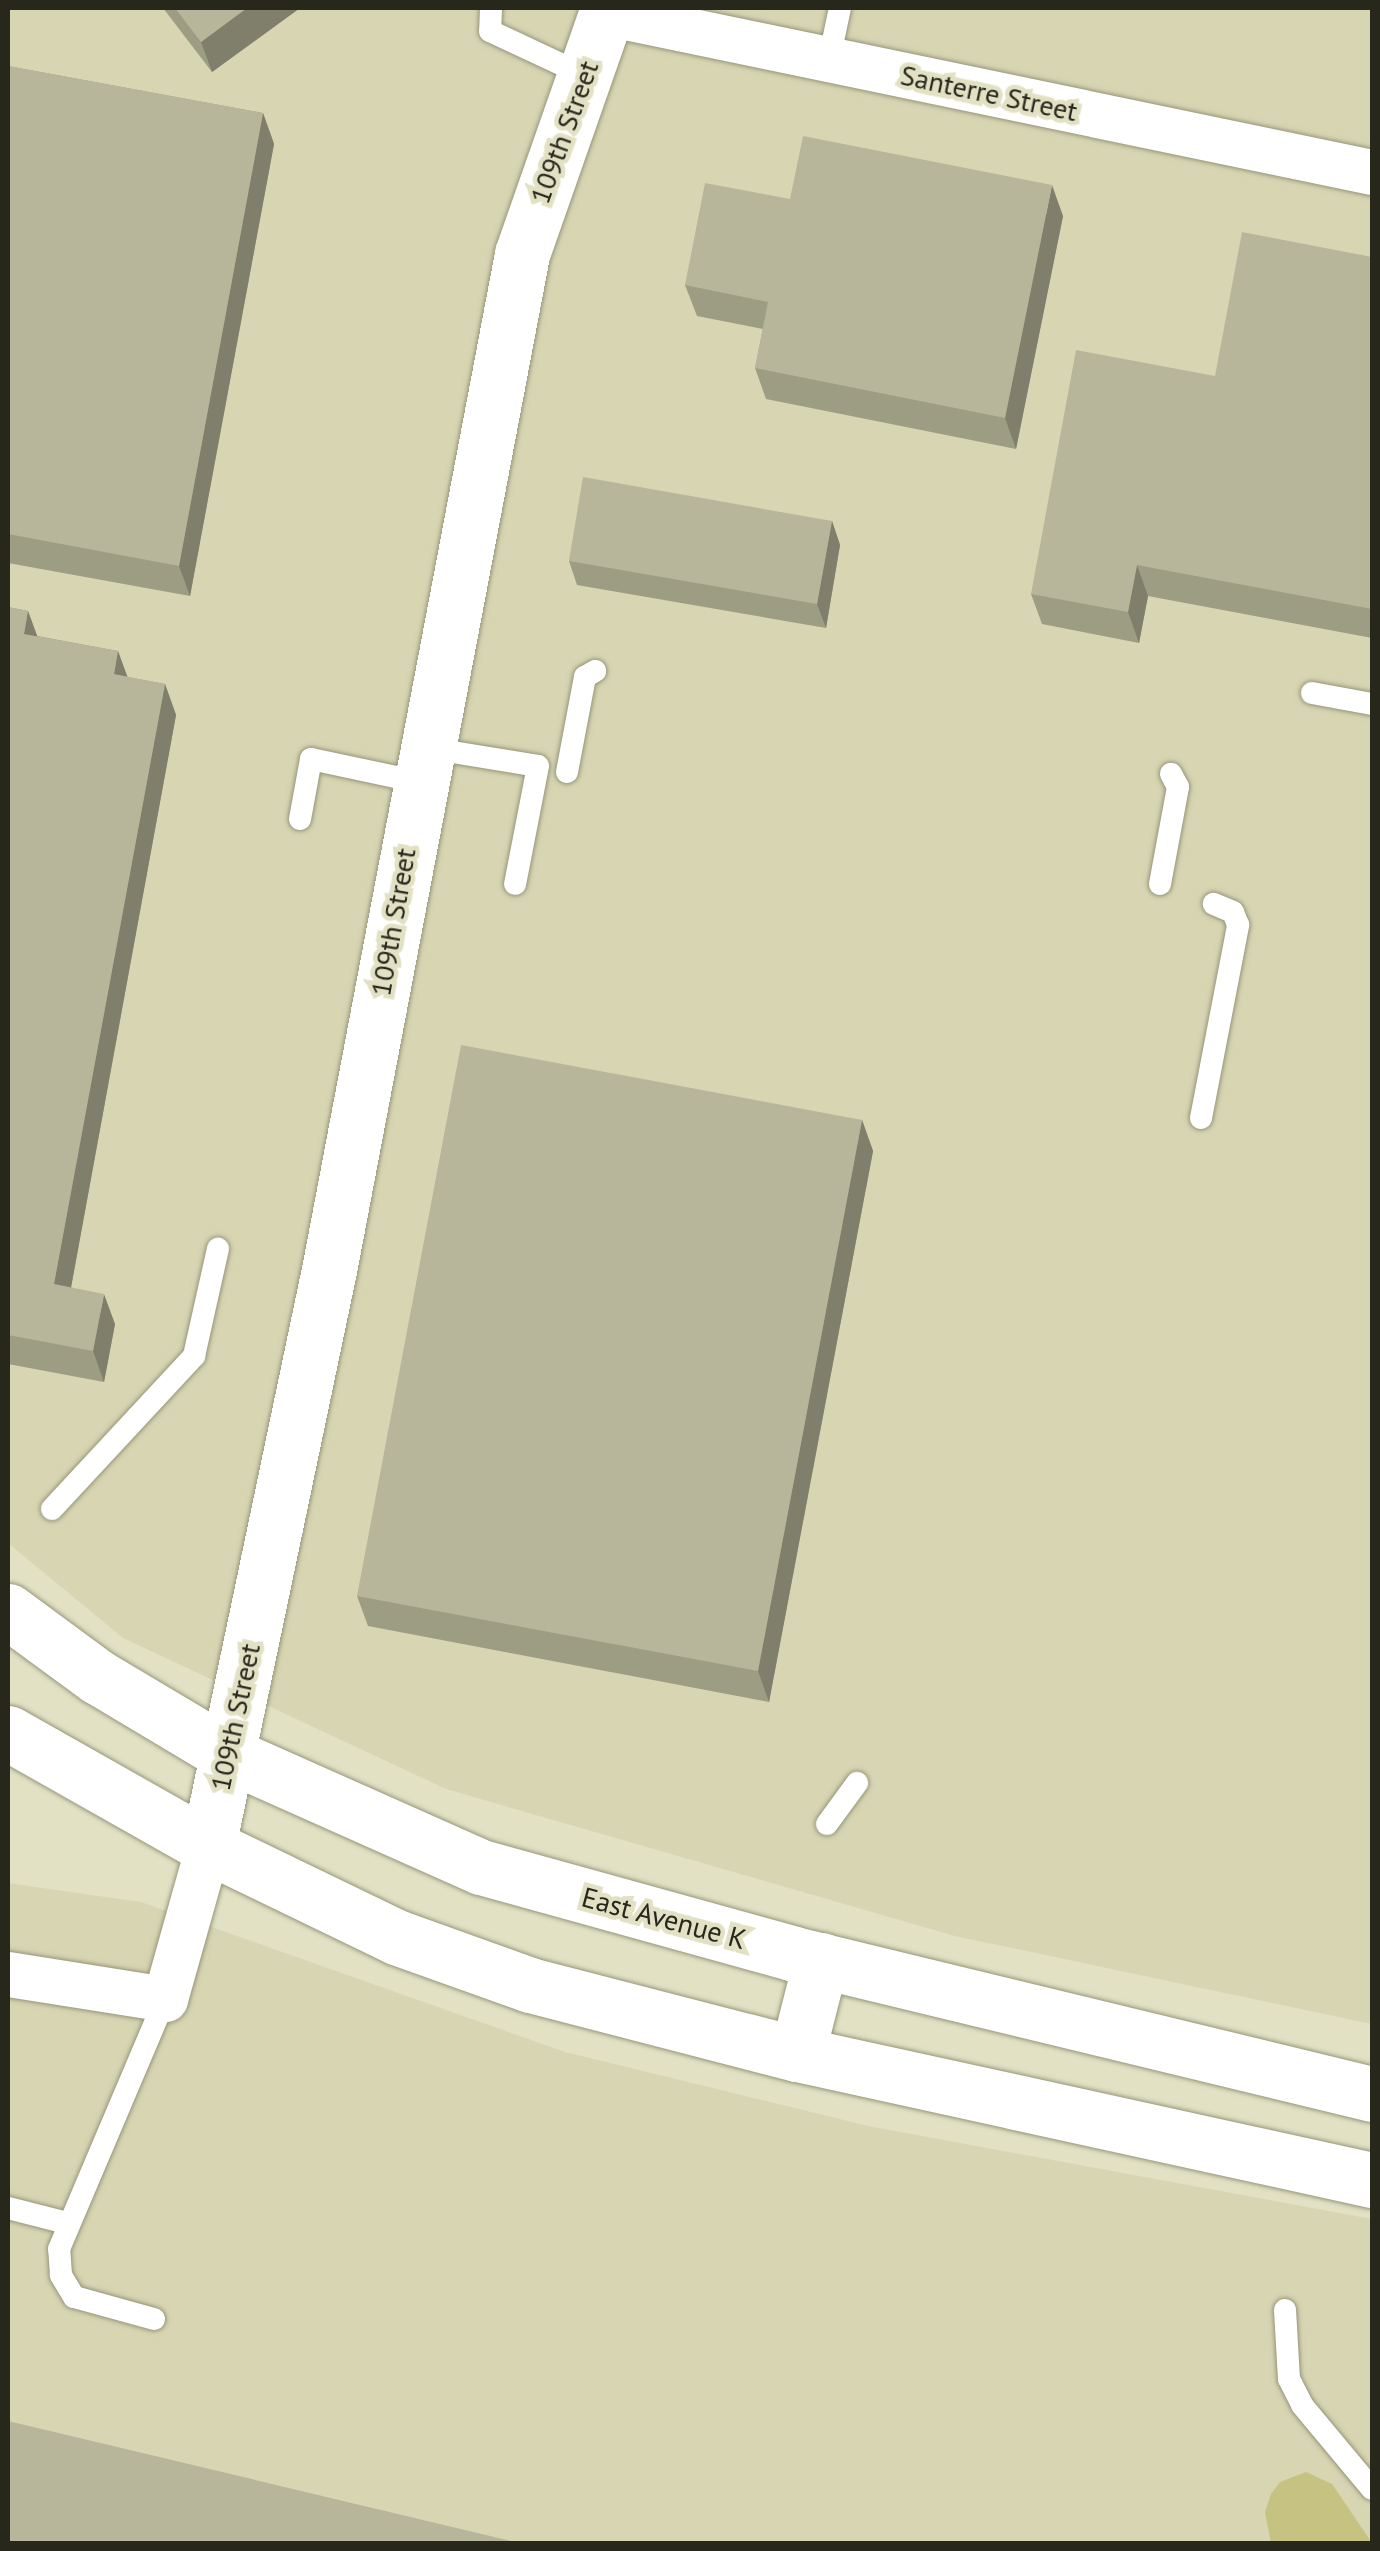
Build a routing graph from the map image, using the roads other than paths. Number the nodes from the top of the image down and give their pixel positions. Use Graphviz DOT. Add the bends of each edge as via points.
graph roads {
  1 [pos="491,8"];
  2 [pos="840,8"];
  3 [pos="607,10"];
  4 [pos="829,60"];
  5 [pos="585,75"];
  6 [pos="1372,172"];
  7 [pos="595,671"];
  8 [pos="1312,694"];
  9 [pos="1372,704"];
  10 [pos="422,765"];
  11 [pos="567,772"];
  12 [pos="1171,774"];
  13 [pos="300,819"];
  14 [pos="516,884"];
  15 [pos="1160,884"];
  16 [pos="1214,904"];
  17 [pos="1201,1118"];
  18 [pos="218,1250"];
  19 [pos="52,1509"];
  20 [pos="8,1611"];
  21 [pos="8,1732"];
  22 [pos="227,1754"];
  23 [pos="857,1783"];
  24 [pos="826,1824"];
  25 [pos="208,1846"];
  26 [pos="821,1960"];
  27 [pos="8,1974"];
  28 [pos="166,1999"];
  29 [pos="798,2054"];
  30 [pos="1353,2090"];
  31 [pos="1316,2168"];
  32 [pos="1372,2180"];
  33 [pos="8,2208"];
  34 [pos="67,2223"];
  35 [pos="1284,2310"];
  36 [pos="154,2320"];
  37 [pos="1372,2490"];
  1 -- 5 [label="lane" via="490,31"];
  2 -- 4 [label="lane"];
  3 -- 4 [label="street, Santerre Street"];
  3 -- 5 [label="street, 109th Street"];
  4 -- 6 [label="street, Santerre Street"];
  5 -- 10 [label="street, 109th Street" via="522,254"];
  7 -- 11 [label="lane" via="585,677"];
  8 -- 9 [label="lane"];
  10 -- 13 [label="lane" via="311,759"];
  10 -- 14 [label="lane" via="538,766"];
  10 -- 22 [label="street, 109th Street" via="329,1270"];
  12 -- 15 [label="lane" via="1178,787"];
  16 -- 17 [label="lane" via="1233,912 1238,925"];
  18 -- 19 [label="lane" via="194,1356"];
  20 -- 22 [label="street, East Avenue K" via="98,1678"];
  21 -- 25 [label="street"];
  22 -- 25 [label="street, 109th Street"];
  22 -- 26 [label="street, East Avenue K" via="481,1867"];
  23 -- 24 [label="lane"];
  25 -- 28 [label="street"];
  25 -- 29 [label="street" via="396,1937 530,1985"];
  26 -- 29 [label="street"];
  26 -- 30 [label="street, East Avenue K"];
  27 -- 28 [label="street"];
  28 -- 34 [label="lane"];
  29 -- 31 [label="street"];
  30 -- 31 [label="street"];
  31 -- 32 [label="street"];
  33 -- 34 [label="lane"];
  34 -- 36 [label="lane" via="61,2275 74,2297"];
  35 -- 37 [label="lane" via="1290,2379 1302,2405"];
}
